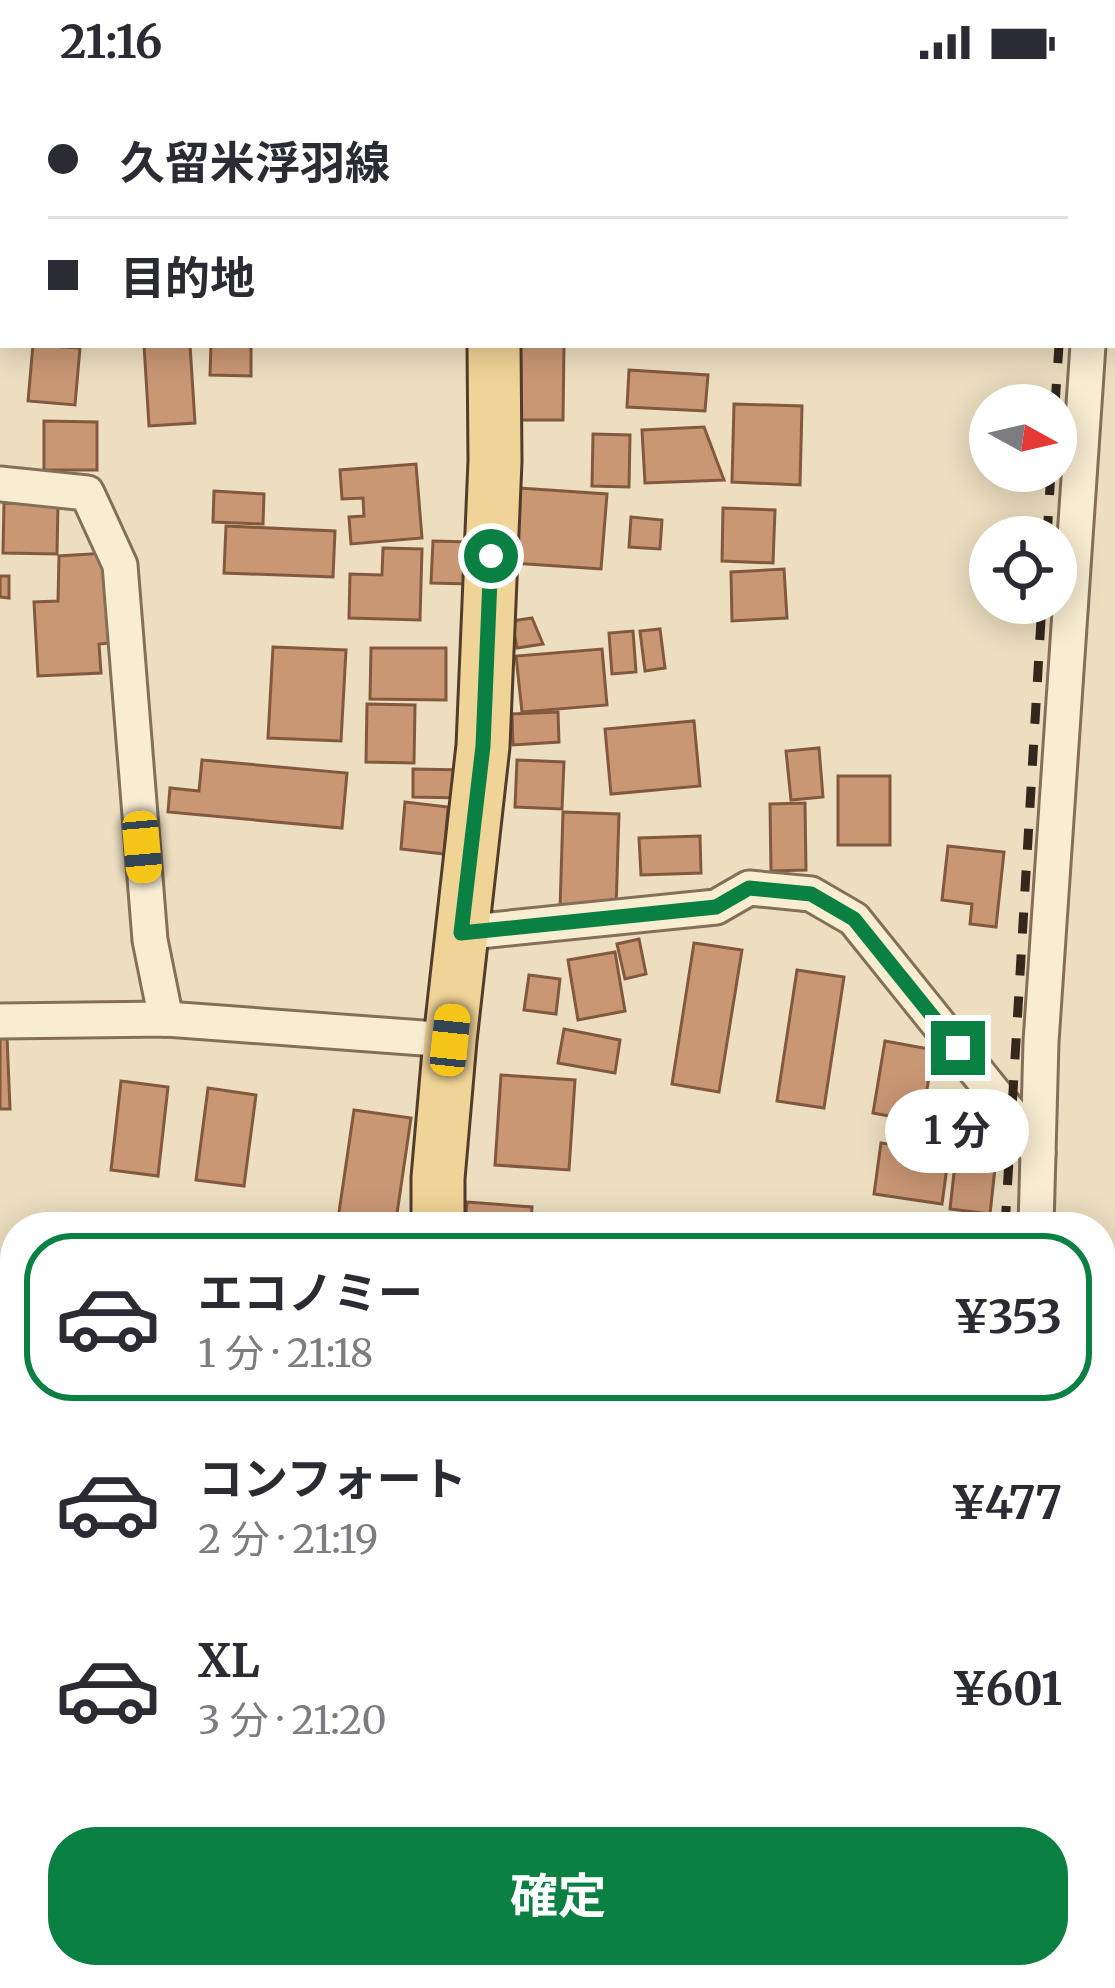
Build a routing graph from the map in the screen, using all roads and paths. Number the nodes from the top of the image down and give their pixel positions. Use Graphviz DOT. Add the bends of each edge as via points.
graph roads {
  1 [pos="494,348"];
  2 [pos="1088,348"];
  3 [pos="0,484"];
  4 [pos="461,933"];
  5 [pos="166,1018"];
  6 [pos="0,1021"];
  7 [pos="450,1040"];
  8 [pos="1038,1154"];
  9 [pos="438,1212"];
  10 [pos="1036,1212"];
  1 -- 4 [label="main road" via="483,746"];
  2 -- 8 [label="street"];
  3 -- 5 [label="street" via="87,494 120,565 150,940"];
  4 -- 7 [label="main road"];
  4 -- 8 [label="street" via="716,907 749,888 811,894 854,919"];
  5 -- 6 [label="street"];
  5 -- 7 [label="street"];
  7 -- 9 [label="main road"];
  8 -- 10 [label="street"];
}
